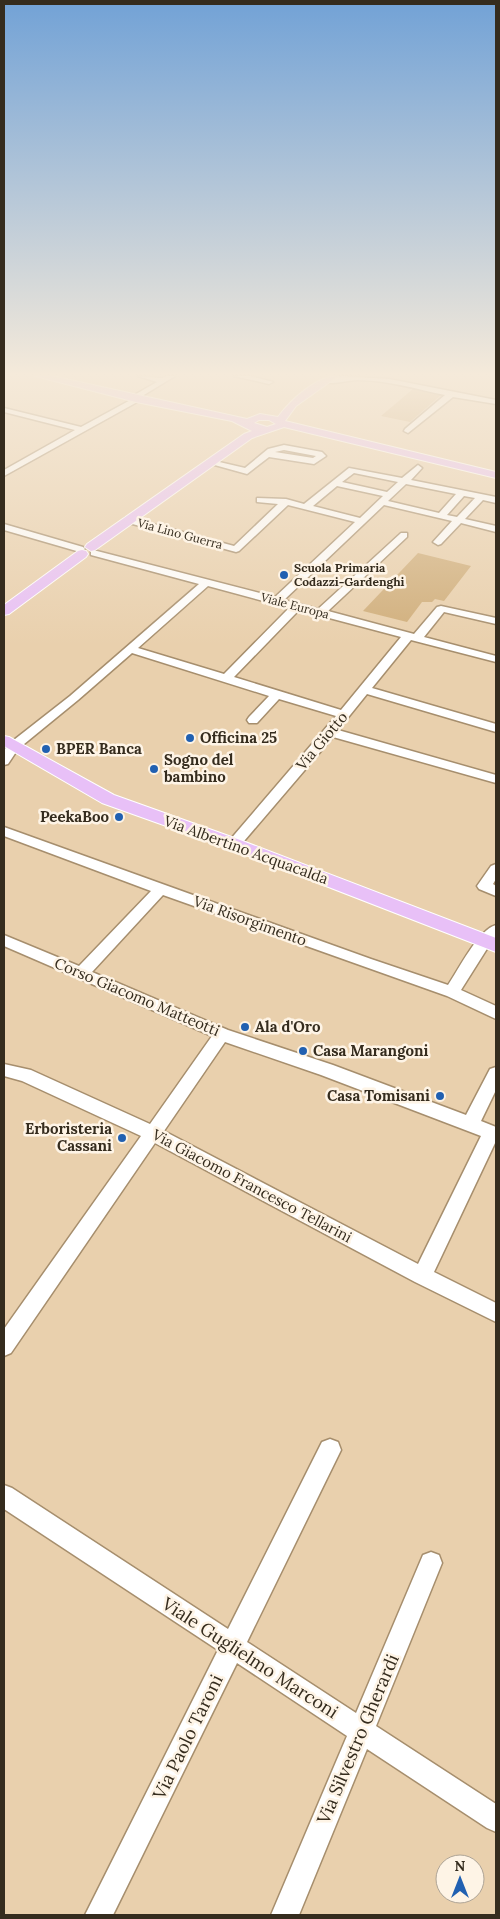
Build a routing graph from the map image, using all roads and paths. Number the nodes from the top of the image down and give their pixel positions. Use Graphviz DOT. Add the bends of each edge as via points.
graph roads {
  1 [pos="17,466"];
  2 [pos="199,466"];
  3 [pos="222,466"];
  4 [pos="253,466"];
  5 [pos="454,466"];
  6 [pos="461,467"];
  7 [pos="418,468"];
  8 [pos="4,473"];
  9 [pos="496,475"];
  10 [pos="404,480"];
  11 [pos="335,483"];
  12 [pos="462,493"];
  13 [pos="390,495"];
  14 [pos="481,497"];
  15 [pos="260,500"];
  16 [pos="496,500"];
  17 [pos="286,502"];
  18 [pos="382,502"];
  19 [pos="306,507"];
  20 [pos="441,516"];
  21 [pos="128,520"];
  22 [pos="361,520"];
  23 [pos="460,521"];
  24 [pos="4,527"];
  25 [pos="496,529"];
  26 [pos="404,535"];
  27 [pos="438,542"];
  28 [pos="87,551"];
  29 [pos="207,582"];
  30 [pos="277,601"];
  31 [pos="297,606"];
  32 [pos="4,610"];
  33 [pos="320,612"];
  34 [pos="496,621"];
  35 [pos="413,636"];
  36 [pos="130,649"];
  37 [pos="496,659"];
  38 [pos="226,679"];
  39 [pos="365,690"];
  40 [pos="277,694"];
  41 [pos="344,715"];
  42 [pos="253,720"];
  43 [pos="496,728"];
  44 [pos="330,732"];
  45 [pos="9,743"];
  46 [pos="4,761"];
  47 [pos="496,779"];
  48 [pos="4,831"];
  49 [pos="234,844"];
  50 [pos="496,869"];
  51 [pos="161,889"];
  52 [pos="496,891"];
  53 [pos="493,938"];
  54 [pos="4,940"];
  55 [pos="82,973"];
  56 [pos="452,992"];
  57 [pos="496,1013"];
  58 [pos="222,1034"];
  59 [pos="4,1070"];
  60 [pos="496,1074"];
  61 [pos="471,1123"];
  62 [pos="494,1133"];
  63 [pos="154,1134"];
  64 [pos="422,1276"];
  65 [pos="496,1313"];
  66 [pos="4,1346"];
  67 [pos="330,1450"];
  68 [pos="4,1496"];
  69 [pos="431,1563"];
  70 [pos="233,1646"];
  71 [pos="362,1731"];
  72 [pos="496,1819"];
  73 [pos="99,1915"];
  74 [pos="285,1915"];
  1 -- 8 [label="street"];
  2 -- 21 [label="main road"];
  3 -- 4 [label="street" via="247,471"];
  5 -- 6 [label="main road"];
  6 -- 9 [label="main road"];
  7 -- 10 [label="street"];
  10 -- 11 [label="street" via="352,470"];
  10 -- 12 [label="street"];
  10 -- 13 [label="street"];
  11 -- 13 [label="street"];
  11 -- 19 [label="street"];
  12 -- 14 [label="street"];
  12 -- 20 [label="street"];
  13 -- 18 [label="street"];
  14 -- 16 [label="street"];
  14 -- 23 [label="street"];
  15 -- 17 [label="street"];
  17 -- 19 [label="street"];
  17 -- 21 [label="street, Via Lino Guerra" via="236,549"];
  18 -- 20 [label="street"];
  18 -- 22 [label="street"];
  19 -- 22 [label="street"];
  20 -- 23 [label="street"];
  21 -- 28 [label="main road"];
  22 -- 30 [label="street"];
  23 -- 25 [label="street"];
  23 -- 27 [label="street"];
  24 -- 28 [label="street, Viale Europa"];
  26 -- 33 [label="street"];
  28 -- 29 [label="street, Viale Europa"];
  28 -- 32 [label="main road"];
  29 -- 30 [label="street, Viale Europa"];
  29 -- 36 [label="street"];
  30 -- 31 [label="street, Viale Europa"];
  31 -- 33 [label="street, Viale Europa"];
  31 -- 38 [label="street"];
  33 -- 35 [label="street, Viale Europa"];
  34 -- 35 [label="street, Via Giotto" via="444,609"];
  35 -- 37 [label="street, Viale Europa"];
  35 -- 39 [label="street, Via Giotto"];
  36 -- 38 [label="street"];
  36 -- 45 [label="street" via="74,698"];
  38 -- 40 [label="street"];
  39 -- 41 [label="street, Via Giotto"];
  39 -- 43 [label="street"];
  40 -- 41 [label="street"];
  40 -- 42 [label="street"];
  41 -- 44 [label="street, Via Giotto"];
  44 -- 47 [label="street"];
  44 -- 49 [label="street, Via Giotto"];
  45 -- 46 [label="street"];
  45 -- 49 [label="main road, Via Albertino Acquacalda" via="108,799"];
  48 -- 51 [label="street, Via Risorgimento"];
  49 -- 53 [label="main road, Via Albertino Acquacalda"];
  50 -- 52 [label="street" via="484,886"];
  51 -- 55 [label="street"];
  51 -- 56 [label="street, Via Risorgimento"];
  53 -- 56 [label="street"];
  54 -- 55 [label="street, Corso Giacomo Matteotti"];
  55 -- 58 [label="street, Corso Giacomo Matteotti"];
  56 -- 57 [label="street, Via Risorgimento"];
  58 -- 61 [label="street, Corso Giacomo Matteotti"];
  58 -- 63 [label="street"];
  59 -- 63 [label="street, Via Giacomo Francesco Tellarini" via="25,1076"];
  60 -- 61 [label="street"];
  61 -- 62 [label="street, Corso Giacomo Matteotti"];
  62 -- 64 [label="street"];
  63 -- 64 [label="street, Via Giacomo Francesco Tellarini"];
  63 -- 66 [label="street" via="70,1247"];
  64 -- 65 [label="street, Via Giacomo Francesco Tellarini"];
  67 -- 70 [label="street, Via Paolo Taroni"];
  68 -- 70 [label="street, Viale Guglielmo Marconi"];
  69 -- 71 [label="street, Via Silvestro Gherardi"];
  70 -- 71 [label="street, Viale Guglielmo Marconi"];
  70 -- 73 [label="street, Via Paolo Taroni"];
  71 -- 72 [label="street, Viale Guglielmo Marconi"];
  71 -- 74 [label="street, Via Silvestro Gherardi"];
}
